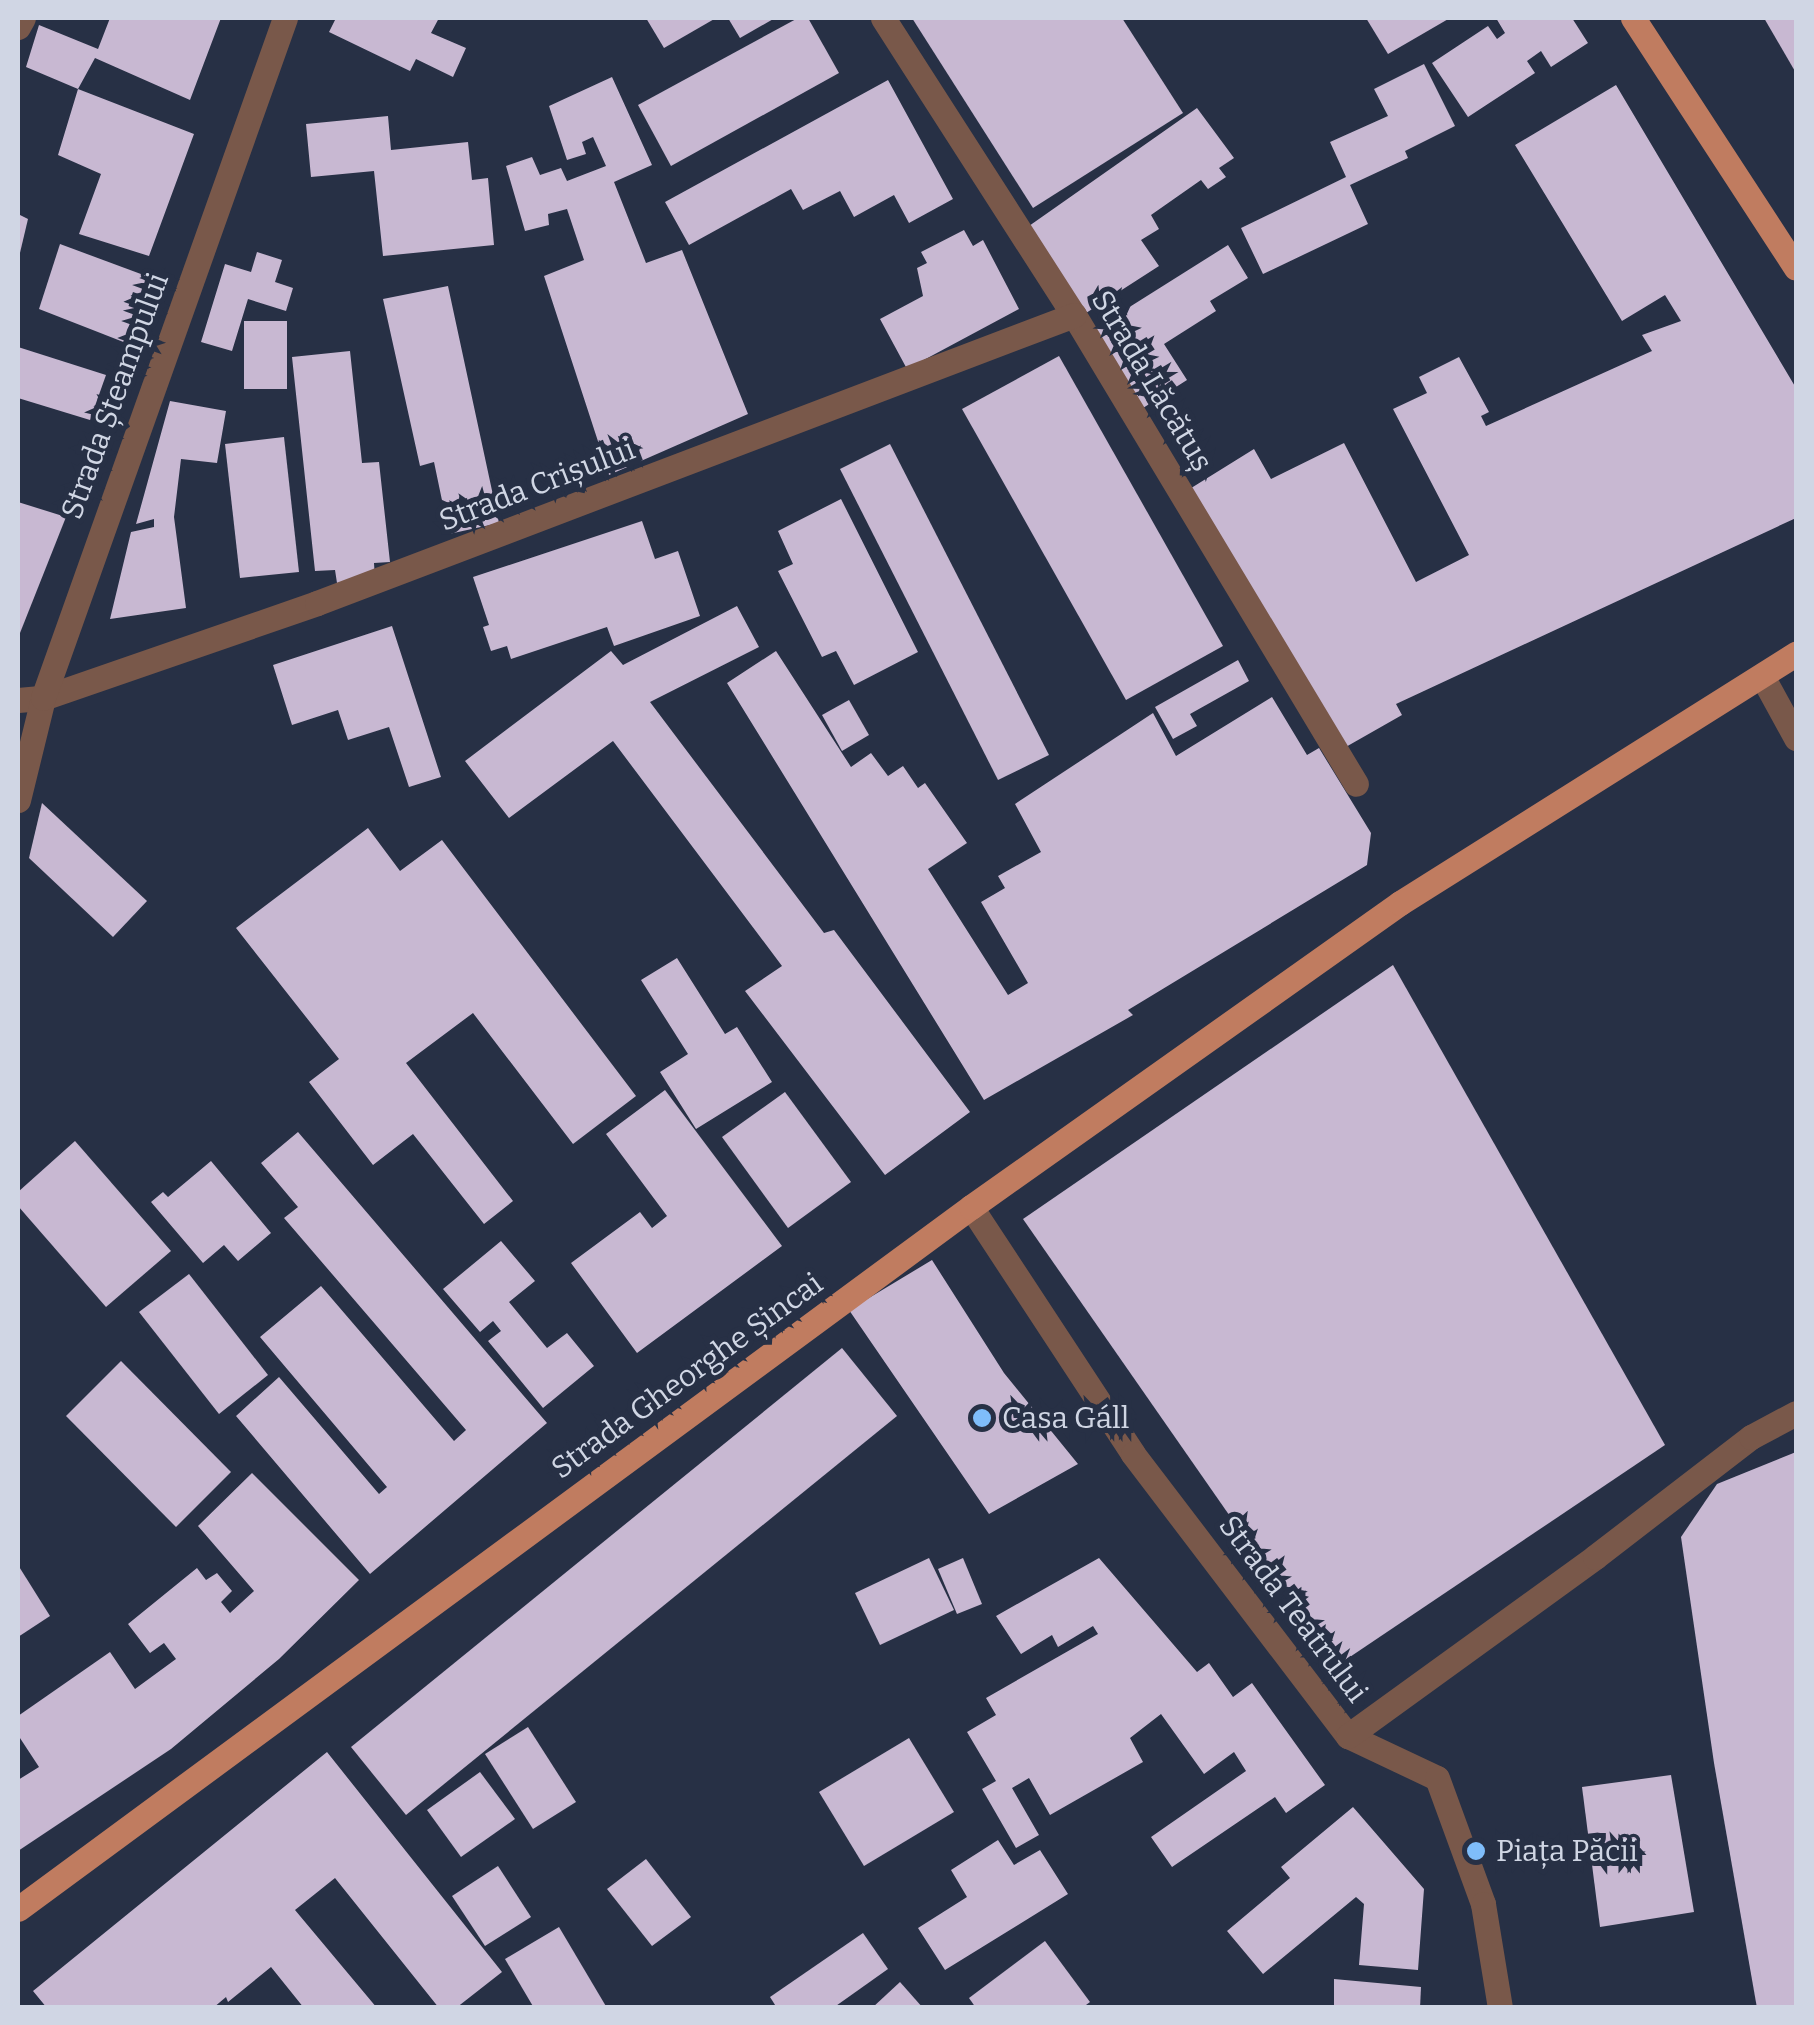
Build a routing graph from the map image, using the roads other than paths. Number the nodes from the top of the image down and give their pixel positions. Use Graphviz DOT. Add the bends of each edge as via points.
graph roads {
  1 [pos="23,18"];
  2 [pos="285,18"];
  3 [pos="883,18"];
  4 [pos="1633,18"];
  5 [pos="18,28"];
  6 [pos="1796,268"];
  7 [pos="1074,315"];
  8 [pos="1796,654"];
  9 [pos="1762,676"];
  10 [pos="30,699"];
  11 [pos="1796,738"];
  12 [pos="1356,784"];
  13 [pos="18,800"];
  14 [pos="971,1207"];
  15 [pos="1796,1413"];
  16 [pos="1348,1736"];
  17 [pos="18,1910"];
  18 [pos="1500,2008"];
  1 -- 5 [label="street"];
  2 -- 10 [label="street, Strada Șteampului"];
  3 -- 7 [label="street, Strada Lăcătuș"];
  4 -- 6 [label="main road"];
  7 -- 10 [label="street, Strada Crișului" via="318,603"];
  7 -- 12 [label="street, Strada Lăcătuș"];
  8 -- 9 [label="main road, Strada Gheorghe Șincai"];
  9 -- 11 [label="street"];
  9 -- 14 [label="main road, Strada Gheorghe Șincai" via="1400,903"];
  10 -- 13 [label="street, Strada Șteampului"];
  14 -- 16 [label="street, Strada Teatrului" via="1133,1454"];
  14 -- 17 [label="main road, Strada Gheorghe Șincai"];
  15 -- 16 [label="street, Strada Teatrului" via="1750,1437"];
  16 -- 18 [label="street" via="1437,1778 1483,1904"];
}
